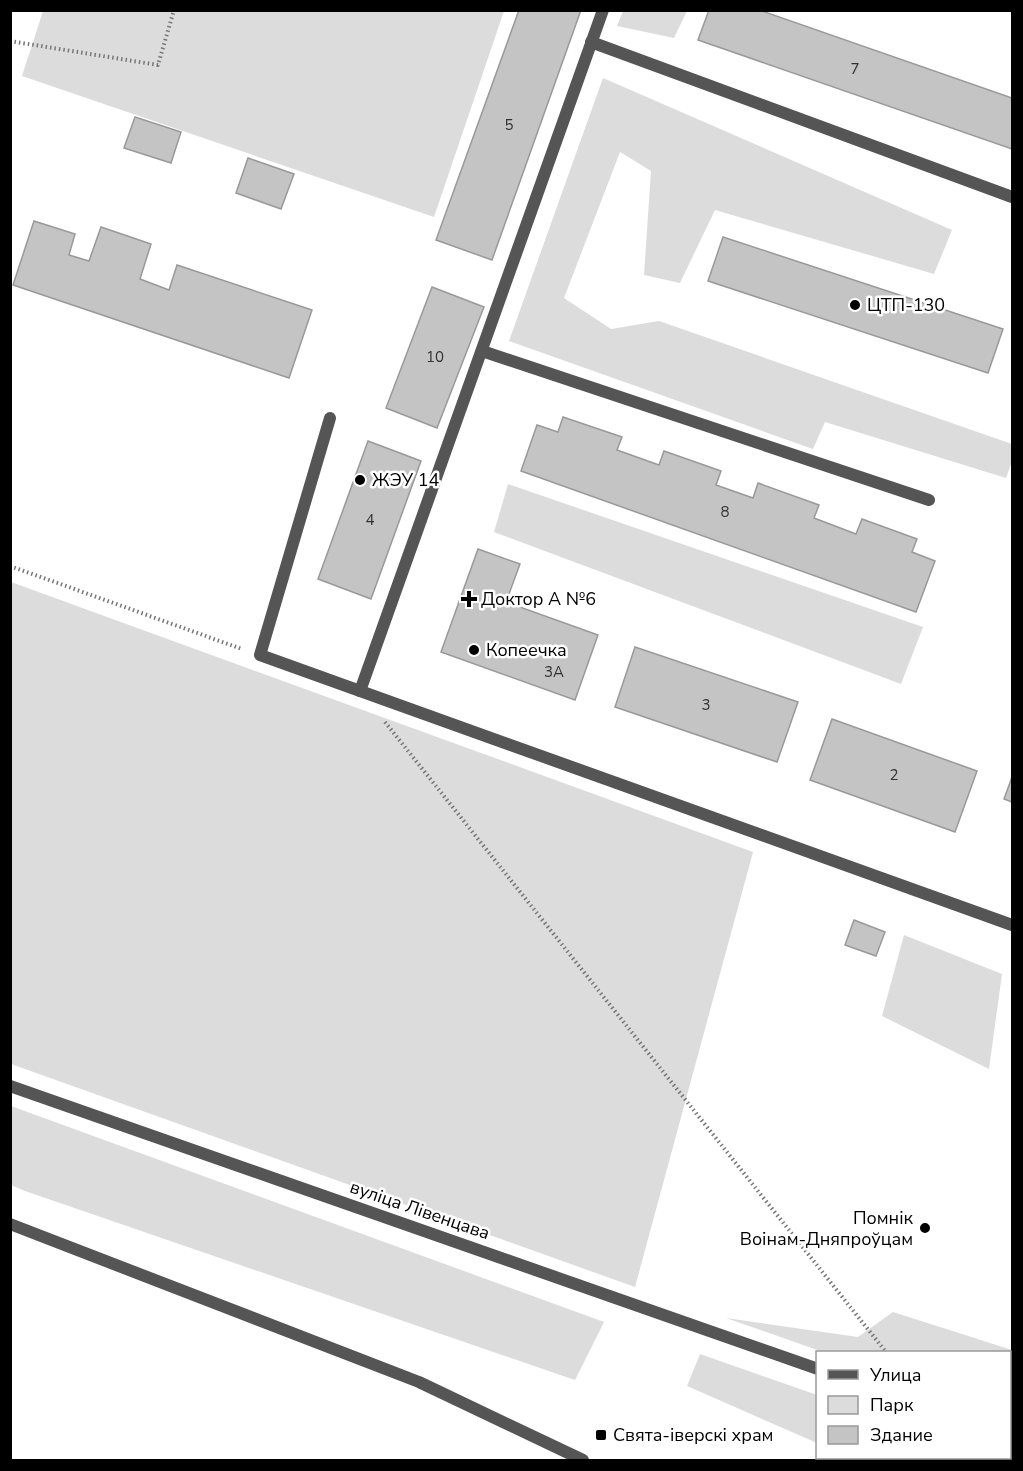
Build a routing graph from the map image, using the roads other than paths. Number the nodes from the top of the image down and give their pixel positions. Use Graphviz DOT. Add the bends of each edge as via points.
graph roads {
  1 [pos="603,10"];
  2 [pos="591,42"];
  3 [pos="1012,197"];
  4 [pos="482,351"];
  5 [pos="330,418"];
  6 [pos="929,500"];
  7 [pos="360,691"];
  8 [pos="1012,925"];
  9 [pos="10,1086"];
  10 [pos="10,1224"];
  11 [pos="816,1368"];
  12 [pos="583,1461"];
  1 -- 2 [label="street"];
  2 -- 3 [label="street"];
  2 -- 4 [label="street"];
  4 -- 6 [label="street"];
  4 -- 7 [label="street"];
  5 -- 7 [label="street" via="260,655"];
  7 -- 8 [label="street"];
  9 -- 11 [label="street, вуліца Лівенцава"];
  10 -- 12 [label="street" via="408,1377"];
}
